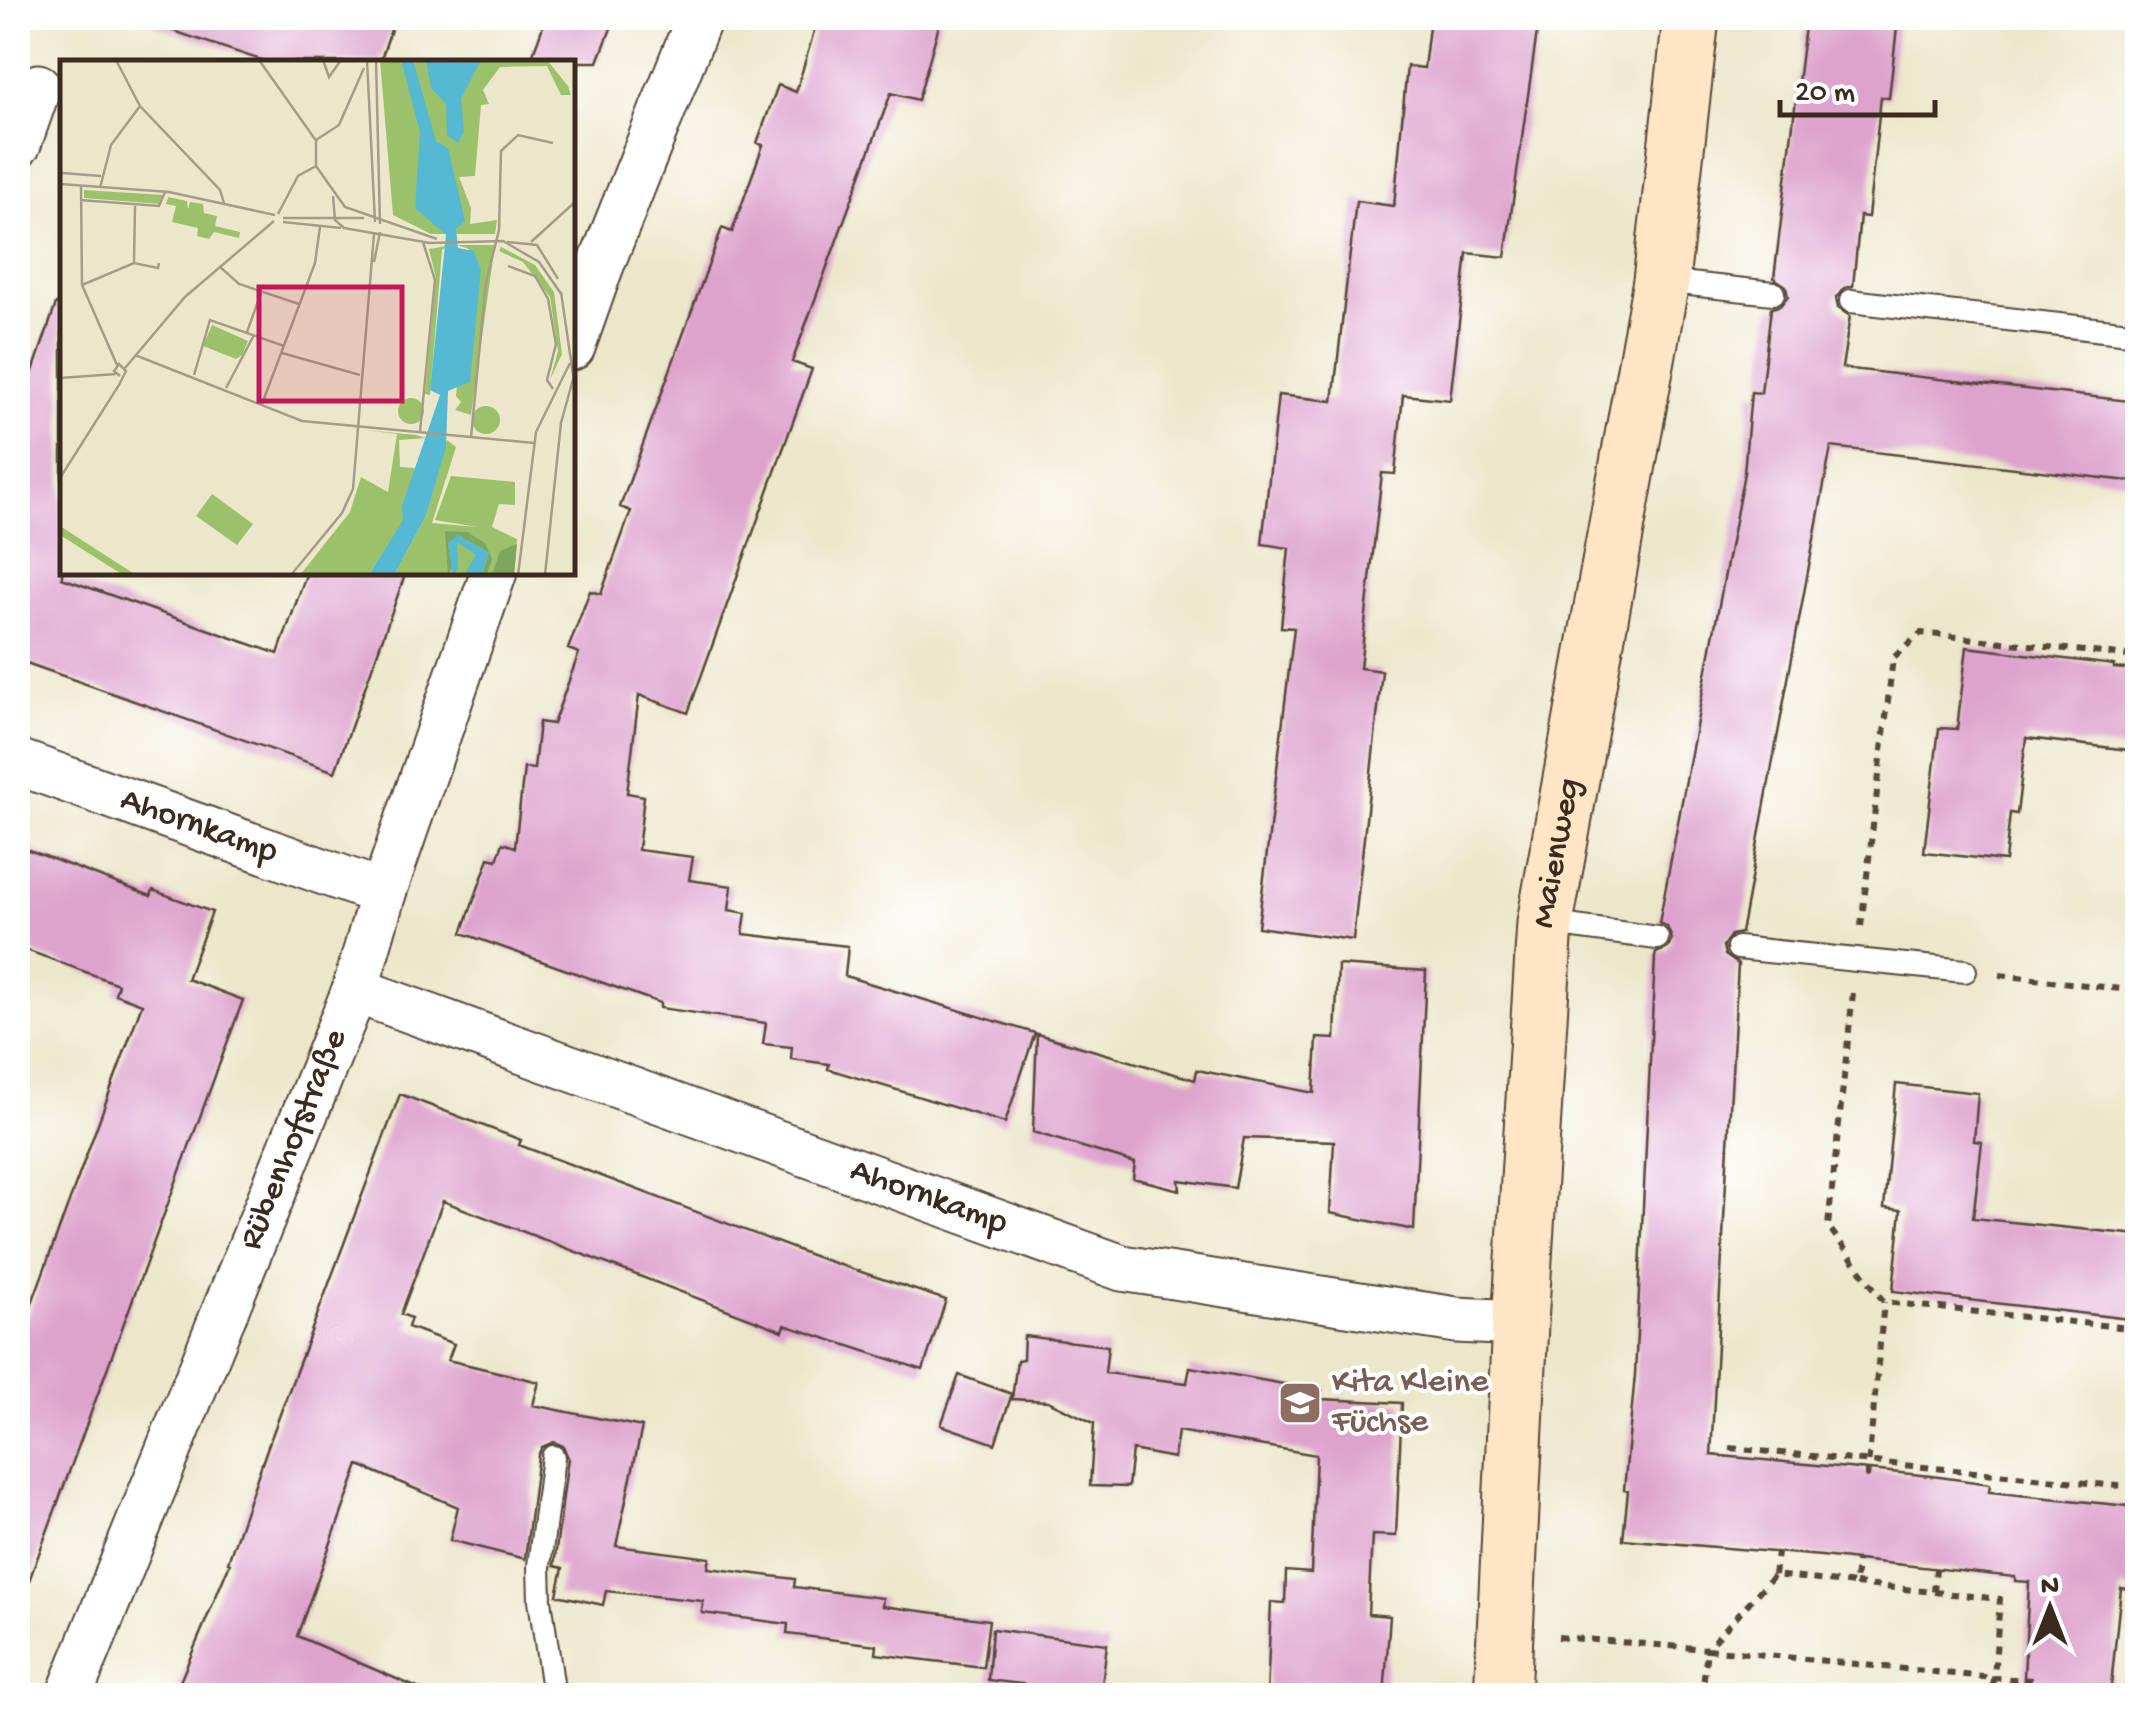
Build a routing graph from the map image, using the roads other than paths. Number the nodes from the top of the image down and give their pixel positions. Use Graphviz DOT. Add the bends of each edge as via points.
graph roads {
  1 [pos="699,18"];
  2 [pos="1691,18"];
  3 [pos="39,88"];
  4 [pos="18,144"];
  5 [pos="587,260"];
  6 [pos="1660,281"];
  7 [pos="1773,293"];
  8 [pos="1851,301"];
  9 [pos="575,329"];
  10 [pos="2138,334"];
  11 [pos="493,575"];
  12 [pos="18,762"];
  13 [pos="383,893"];
  14 [pos="1545,923"];
  15 [pos="1657,938"];
  16 [pos="1738,948"];
  17 [pos="1965,970"];
  18 [pos="354,990"];
  19 [pos="1520,1323"];
  20 [pos="553,1457"];
  21 [pos="69,1696"];
  22 [pos="554,1696"];
  23 [pos="1502,1696"];
  1 -- 5 [label="street"];
  2 -- 6 [label="street, Maienweg"];
  3 -- 4 [label="street"];
  5 -- 9 [label="street"];
  6 -- 7 [label="lane"];
  6 -- 14 [label="street, Maienweg"];
  8 -- 10 [label="lane"];
  11 -- 13 [label="street, Rübenhofstraße"];
  12 -- 13 [label="street, Ahornkamp"];
  13 -- 18 [label="street, Rübenhofstraße"];
  14 -- 15 [label="lane"];
  14 -- 19 [label="street, Maienweg"];
  16 -- 17 [label="lane"];
  18 -- 19 [label="street, Ahornkamp" via="1122,1268 1456,1320"];
  18 -- 21 [label="street, Rübenhofstraße"];
  19 -- 23 [label="street, Maienweg"];
  20 -- 22 [label="lane" via="540,1600"];
}
